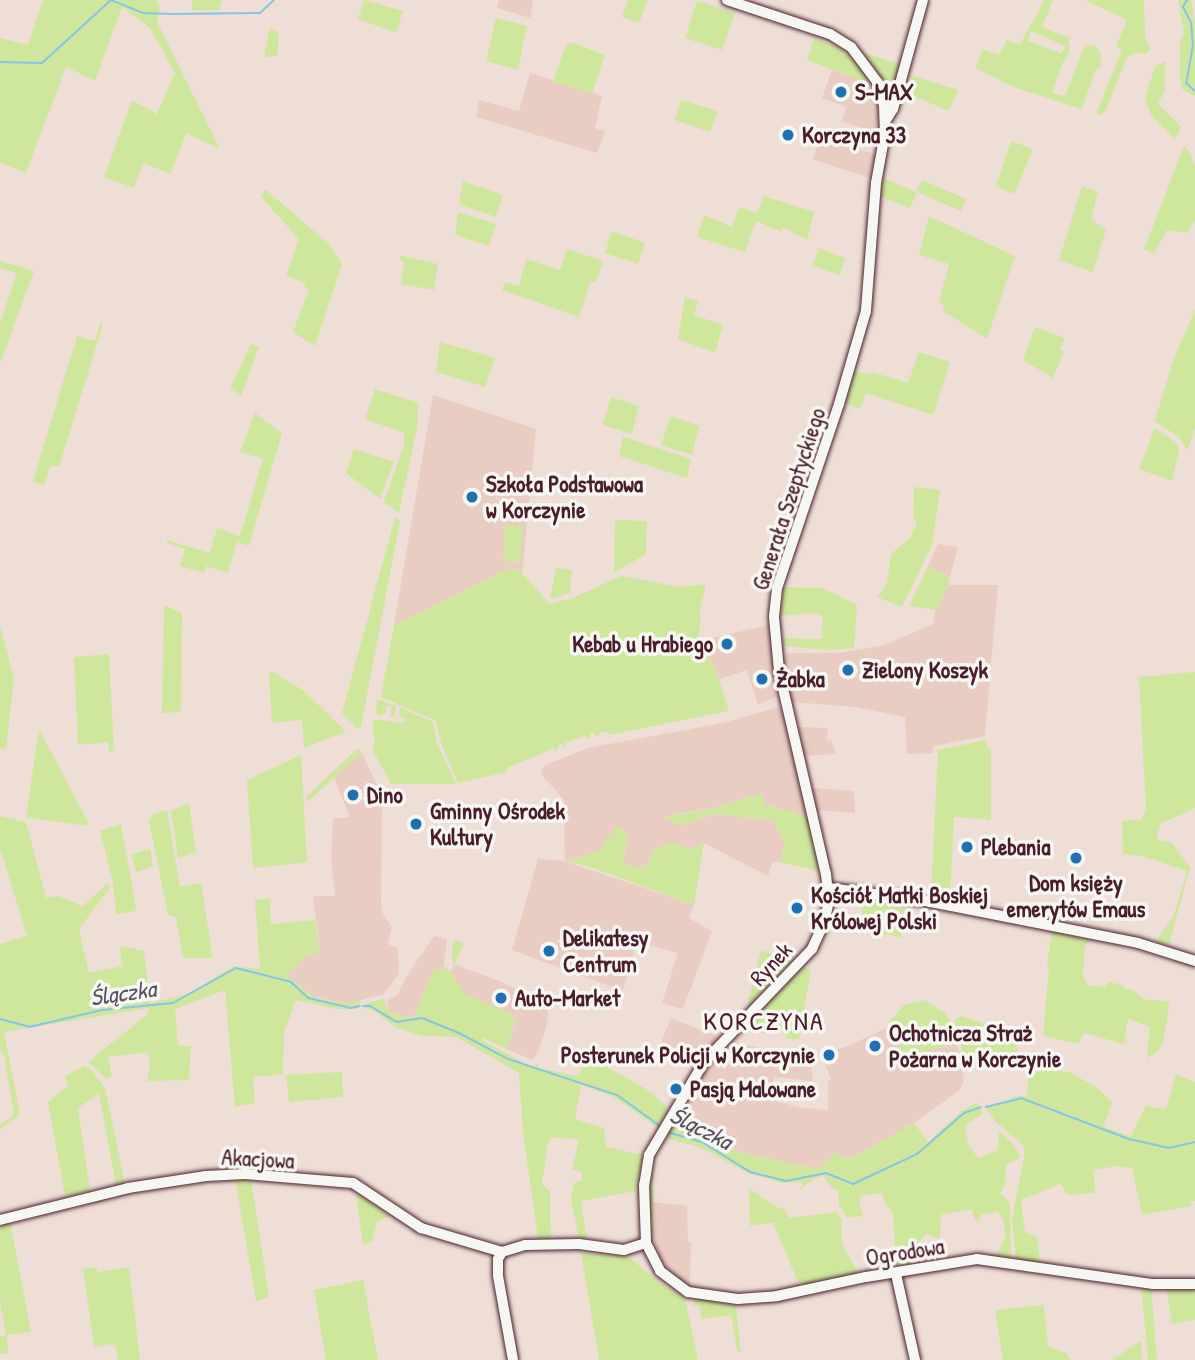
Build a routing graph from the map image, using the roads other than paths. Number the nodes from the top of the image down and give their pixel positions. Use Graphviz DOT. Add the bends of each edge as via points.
graph roads {
  1 [pos="727,0"];
  2 [pos="923,0"];
  3 [pos="886,121"];
  4 [pos="829,888"];
  5 [pos="1195,961"];
  6 [pos="0,1220"];
  7 [pos="646,1243"];
  8 [pos="502,1252"];
  9 [pos="896,1274"];
  10 [pos="1195,1284"];
  11 [pos="513,1360"];
  12 [pos="915,1360"];
  1 -- 3 [label="street" via="830,34 851,47 878,83"];
  2 -- 3 [label="street"];
  3 -- 4 [label="street, Generała Szeptyckiego" via="866,311 777,588 774,617 779,671"];
  4 -- 5 [label="street" via="926,901 1139,943"];
  4 -- 7 [label="street, Rynek" via="824,923 812,949 704,1062 649,1154"];
  6 -- 8 [label="street, Akacjowa" via="128,1188 245,1174 353,1183 407,1222"];
  7 -- 8 [label="street" via="624,1250 545,1244"];
  7 -- 9 [label="street, Ogrodowa" via="660,1271 674,1283 688,1292 721,1298 777,1296"];
  8 -- 11 [label="street" via="498,1276"];
  9 -- 10 [label="street, Ogrodowa" via="977,1259 1153,1284"];
  9 -- 12 [label="street"];
}
